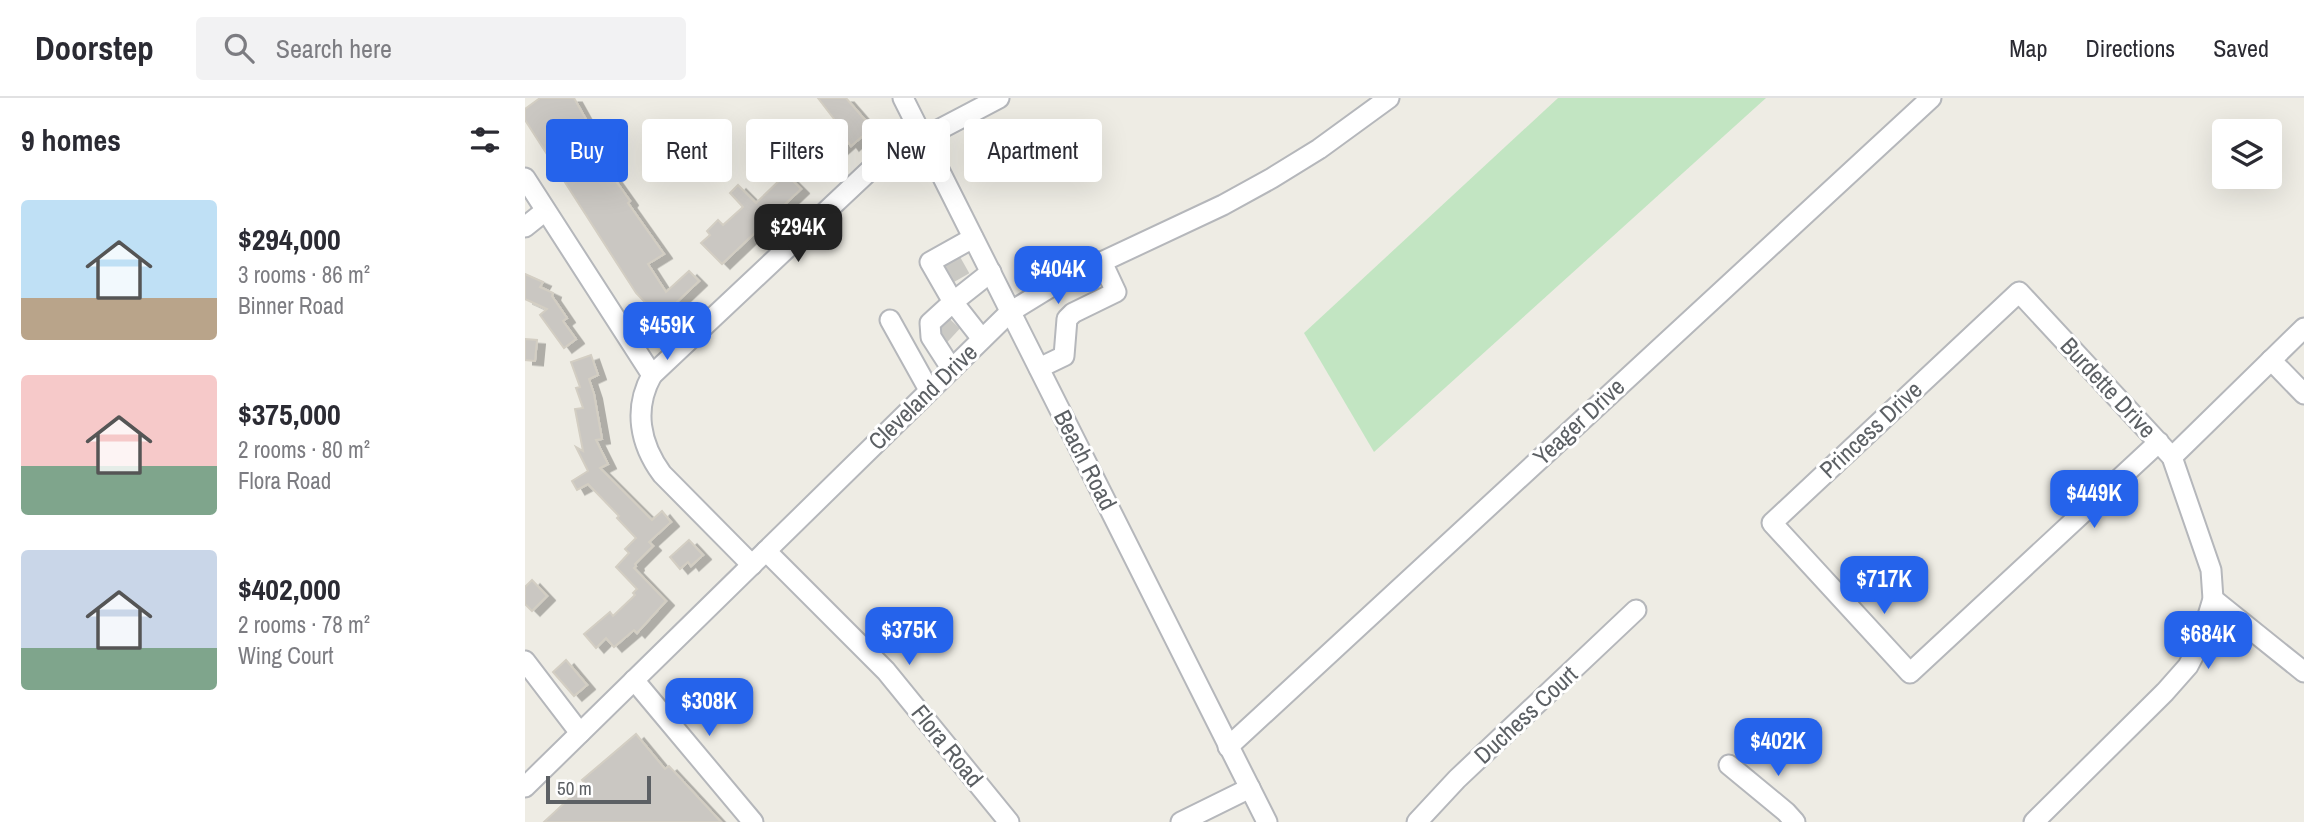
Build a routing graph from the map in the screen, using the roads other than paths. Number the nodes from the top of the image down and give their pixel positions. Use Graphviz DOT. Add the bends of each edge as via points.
graph roads {
  1 [pos="903,98"];
  2 [pos="999,98"];
  3 [pos="1389,98"];
  4 [pos="1931,98"];
  5 [pos="914,119"];
  6 [pos="950,119"];
  7 [pos="525,178"];
  8 [pos="865,182"];
  9 [pos="945,182"];
  10 [pos="545,211"];
  11 [pos="525,227"];
  12 [pos="973,238"];
  13 [pos="1102,262"];
  14 [pos="991,272"];
  15 [pos="1057,284"];
  16 [pos="952,300"];
  17 [pos="1010,312"];
  18 [pos="1073,313"];
  19 [pos="890,320"];
  20 [pos="2304,328"];
  21 [pos="1970,337"];
  22 [pos="982,339"];
  23 [pos="2271,360"];
  24 [pos="951,368"];
  25 [pos="1039,368"];
  26 [pos="652,375"];
  27 [pos="929,390"];
  28 [pos="2304,394"];
  29 [pos="2159,442"];
  30 [pos="2172,457"];
  31 [pos="759,558"];
  32 [pos="2213,599"];
  33 [pos="1636,610"];
  34 [pos="525,661"];
  35 [pos="2304,672"];
  36 [pos="634,680"];
  37 [pos="580,733"];
  38 [pos="1228,747"];
  39 [pos="1730,765"];
  40 [pos="525,787"];
  41 [pos="1250,788"];
  42 [pos="753,822"];
  43 [pos="1009,822"];
  44 [pos="1181,822"];
  45 [pos="1267,822"];
  46 [pos="1417,822"];
  47 [pos="1795,822"];
  48 [pos="2034,822"];
  1 -- 5 [label="street, Beach Road"];
  2 -- 6 [label="street"];
  3 -- 13 [label="street, Cleveland Drive" via="1272,178"];
  4 -- 38 [label="street, Yeager Drive"];
  7 -- 10 [label="street"];
  8 -- 26 [label="street"];
  9 -- 12 [label="street, Beach Road"];
  10 -- 11 [label="street"];
  10 -- 26 [label="street"];
  12 -- 14 [label="street, Beach Road"];
  12 -- 16 [label="street"];
  13 -- 15 [label="street, Cleveland Drive"];
  13 -- 18 [label="street" via="1116,292"];
  14 -- 16 [label="street"];
  14 -- 17 [label="street, Beach Road"];
  15 -- 17 [label="street, Cleveland Drive"];
  15 -- 18 [label="street"];
  16 -- 22 [label="street"];
  16 -- 24 [label="street"];
  17 -- 22 [label="street, Cleveland Drive"];
  17 -- 25 [label="street, Beach Road"];
  18 -- 25 [label="street" via="1067,319 1064,356"];
  19 -- 27 [label="street"];
  20 -- 23 [label="street"];
  21 -- 29 [label="street, Burdette Drive" via="2019,292"];
  21 -- 29 [label="street, Princess Drive" via="1772,523 1910,673"];
  22 -- 24 [label="street, Cleveland Drive"];
  23 -- 28 [label="street"];
  23 -- 30 [label="street"];
  24 -- 27 [label="street, Cleveland Drive"];
  25 -- 38 [label="street, Beach Road"];
  26 -- 31 [label="street, Flora Road" via="641,402 643,441 651,459 662,474"];
  27 -- 31 [label="street, Cleveland Drive"];
  29 -- 30 [label="street, Burdette Drive"];
  30 -- 32 [label="street, Burdette Drive" via="2211,570"];
  31 -- 36 [label="street, Cleveland Drive"];
  31 -- 43 [label="street, Flora Road" via="886,671"];
  32 -- 35 [label="street"];
  32 -- 48 [label="street, Burdette Drive" via="2199,645 2187,666"];
  33 -- 46 [label="street, Duchess Court"];
  34 -- 37 [label="street"];
  36 -- 37 [label="street, Cleveland Drive"];
  36 -- 42 [label="street"];
  37 -- 40 [label="street, Cleveland Drive"];
  38 -- 41 [label="street, Beach Road"];
  39 -- 47 [label="street"];
  41 -- 44 [label="street"];
  41 -- 45 [label="street, Beach Road"];
}
